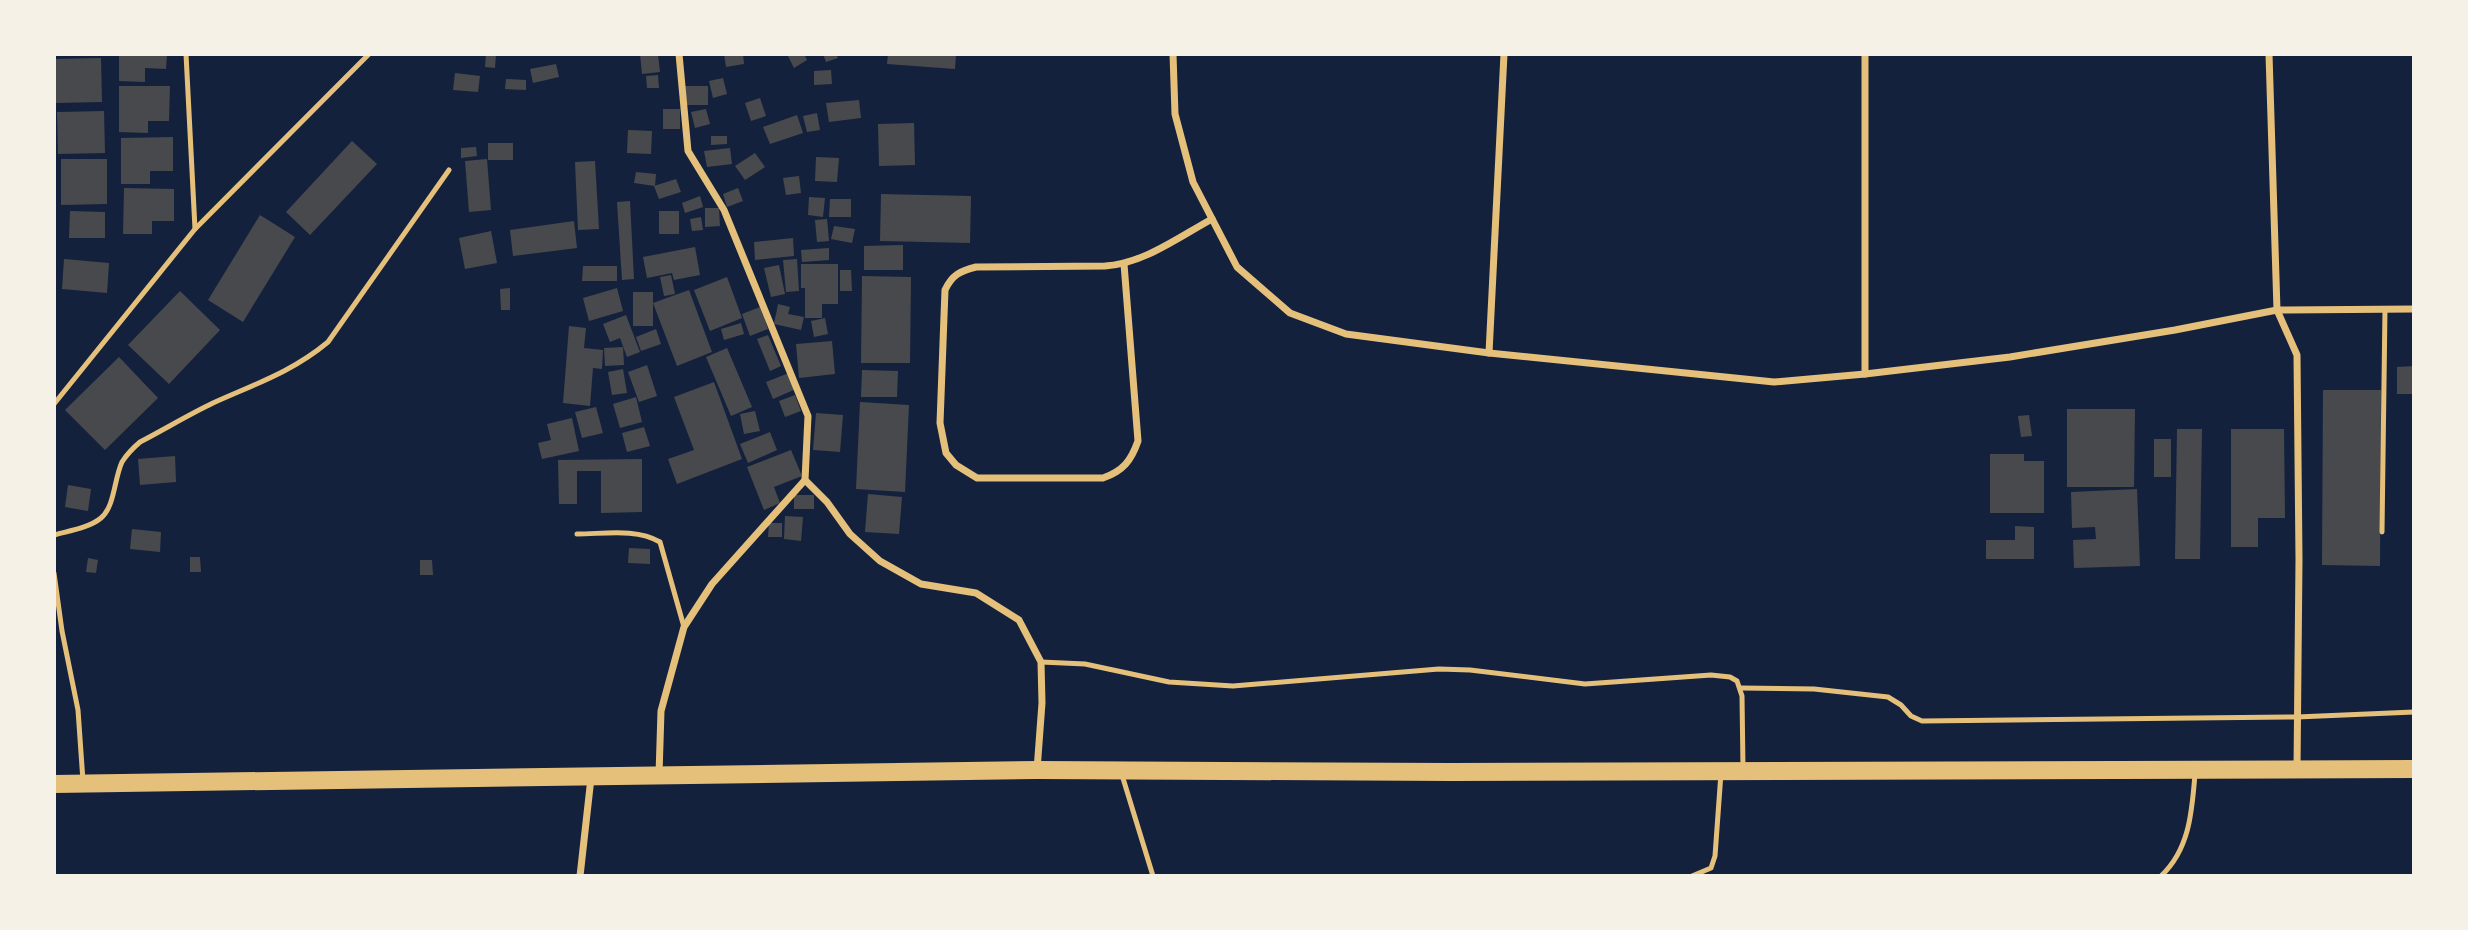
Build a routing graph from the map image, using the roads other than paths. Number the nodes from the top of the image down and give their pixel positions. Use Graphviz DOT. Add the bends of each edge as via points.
graph roads {
  1 [pos="186,54"];
  2 [pos="369,54"];
  3 [pos="679,54"];
  4 [pos="1173,54"];
  5 [pos="1504,54"];
  6 [pos="1865,54"];
  7 [pos="2269,54"];
  8 [pos="449,170"];
  9 [pos="1212,219"];
  10 [pos="195,229"];
  11 [pos="1124,264"];
  12 [pos="2385,309"];
  13 [pos="2414,309"];
  14 [pos="2277,310"];
  15 [pos="1489,353"];
  16 [pos="1865,374"];
  17 [pos="54,404"];
  18 [pos="805,480"];
  19 [pos="2382,532"];
  20 [pos="577,534"];
  21 [pos="54,535"];
  22 [pos="54,573"];
  23 [pos="684,627"];
  24 [pos="1041,662"];
  25 [pos="1741,688"];
  26 [pos="2414,712"];
  27 [pos="2297,717"];
  28 [pos="2414,769"];
  29 [pos="1037,770"];
  30 [pos="2195,770"];
  31 [pos="2297,770"];
  32 [pos="1121,771"];
  33 [pos="1721,771"];
  34 [pos="1743,771"];
  35 [pos="659,776"];
  36 [pos="592,777"];
  37 [pos="54,784"];
  38 [pos="83,784"];
  39 [pos="580,876"];
  40 [pos="1153,876"];
  41 [pos="1692,876"];
  42 [pos="2161,876"];
  1 -- 10 [label="lane"];
  2 -- 10 [label="lane"];
  3 -- 18 [label="street" via="688,151 724,210 808,416"];
  4 -- 9 [label="street" via="1175,114 1193,182"];
  5 -- 15 [label="street"];
  6 -- 16 [label="street"];
  7 -- 14 [label="street"];
  8 -- 21 [label="lane" via="328,342 283,373 140,442 122,463 102,517"];
  9 -- 11 [label="street"];
  9 -- 15 [label="street" via="1237,267 1290,313 1346,334"];
  10 -- 17 [label="lane"];
  11 -- 11 [label="street" via="1138,441 1126,466 1103,478 977,478 956,465 946,453 940,423 945,290 950,279 976,267"];
  12 -- 13 [label="street"];
  12 -- 14 [label="street"];
  12 -- 19 [label="lane"];
  14 -- 16 [label="street" via="2010,357"];
  14 -- 27 [label="street" via="2297,355"];
  15 -- 16 [label="street" via="1774,382"];
  18 -- 23 [label="street" via="712,584"];
  18 -- 24 [label="street" via="850,534 880,561 921,584 976,593 1019,620"];
  20 -- 23 [label="lane" via="648,535 660,542"];
  22 -- 38 [label="lane" via="78,710"];
  23 -- 35 [label="street" via="661,711"];
  24 -- 25 [label="lane" via="1085,664 1146,679 1233,686 1439,669 1585,684 1721,676 1737,681"];
  24 -- 29 [label="street"];
  25 -- 27 [label="lane" via="1888,697 1922,721"];
  25 -- 34 [label="lane"];
  26 -- 27 [label="lane"];
  27 -- 31 [label="street"];
  28 -- 31 [label="main road"];
  29 -- 32 [label="main road"];
  29 -- 35 [label="main road"];
  30 -- 31 [label="main road"];
  30 -- 34 [label="main road"];
  30 -- 42 [label="lane" via="2191,822"];
  32 -- 33 [label="main road"];
  32 -- 40 [label="lane"];
  33 -- 34 [label="main road"];
  33 -- 41 [label="lane" via="1715,856 1711,868"];
  35 -- 36 [label="main road"];
  36 -- 38 [label="main road"];
  36 -- 39 [label="street"];
  37 -- 38 [label="main road"];
}
